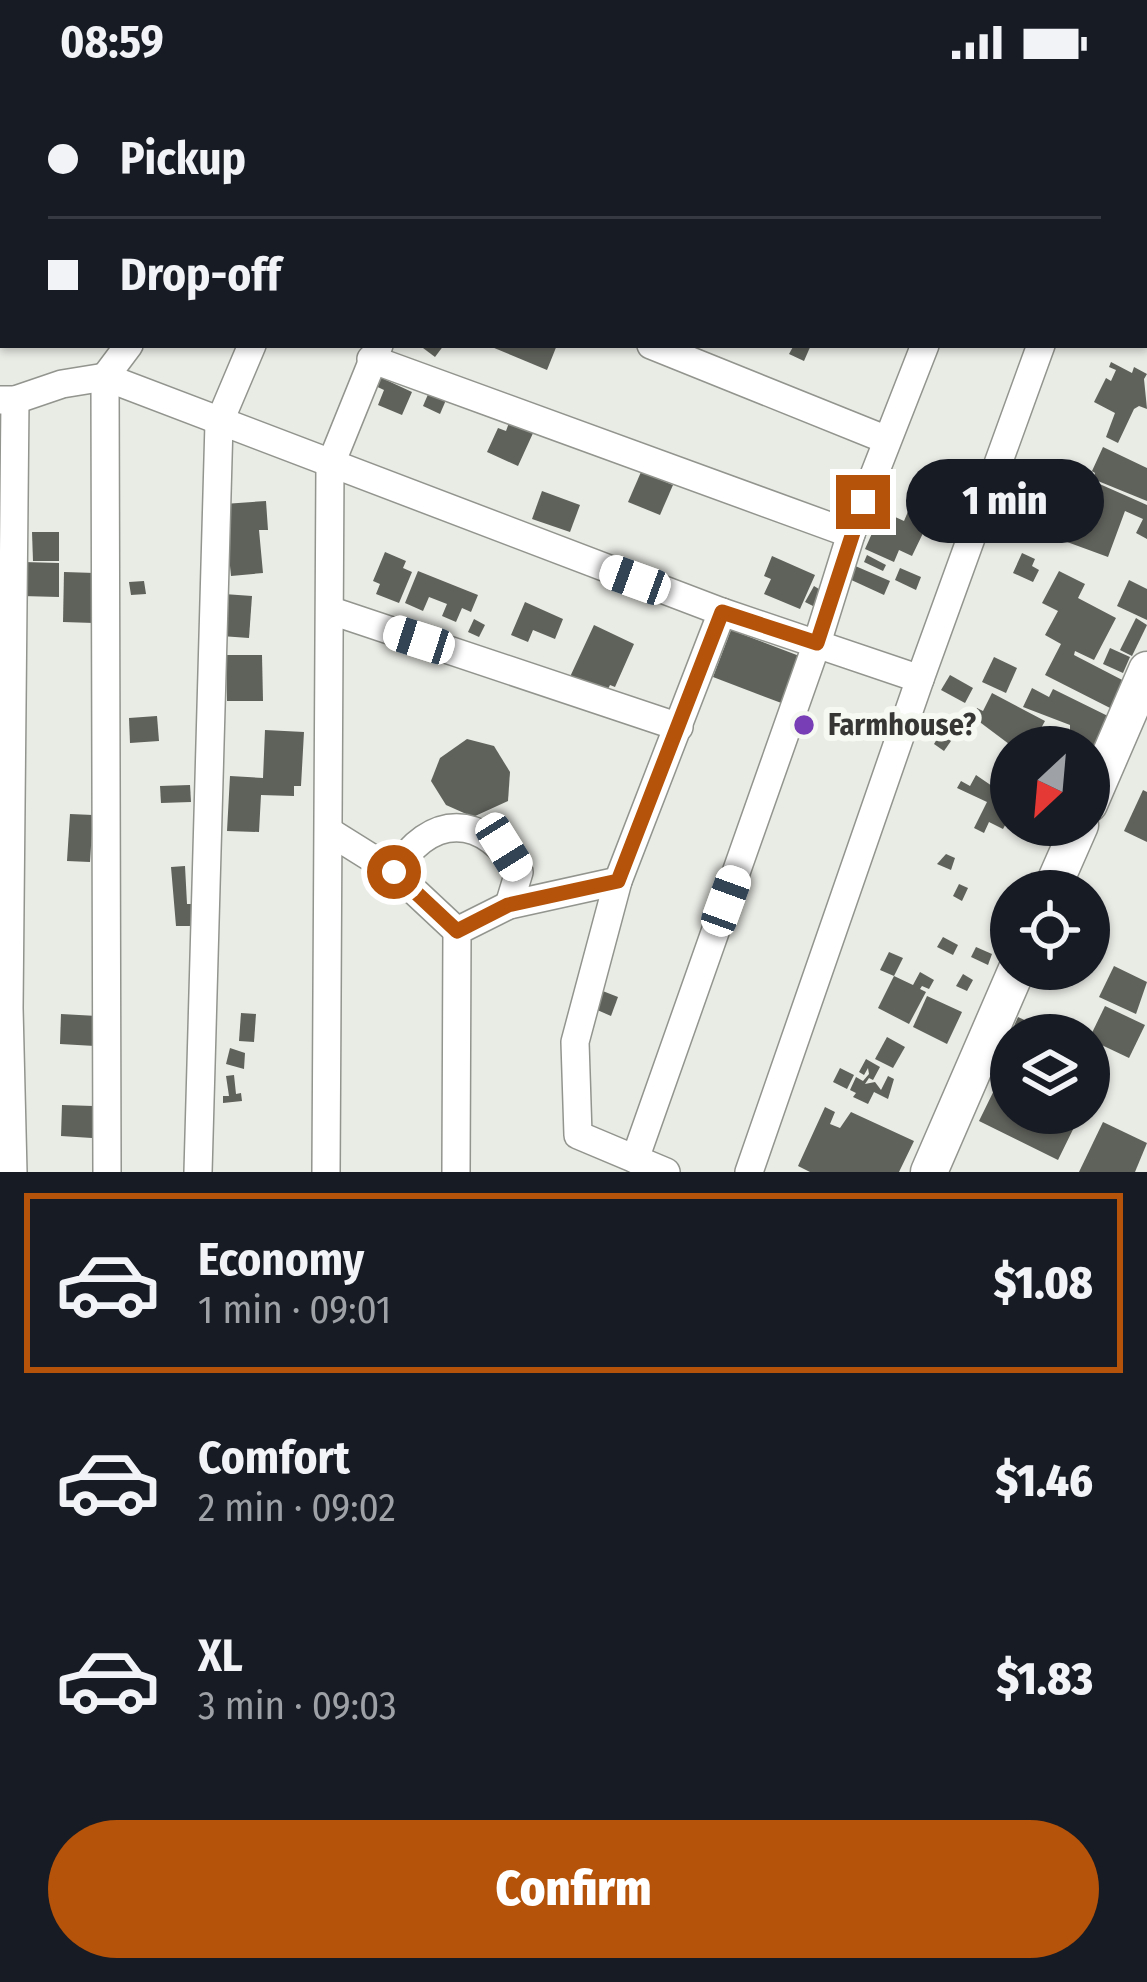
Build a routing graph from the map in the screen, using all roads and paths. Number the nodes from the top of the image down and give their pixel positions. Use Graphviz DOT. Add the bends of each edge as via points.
graph roads {
  1 [pos="127,348"];
  2 [pos="251,348"];
  3 [pos="658,348"];
  4 [pos="922,348"];
  5 [pos="1040,348"];
  6 [pos="375,352"];
  7 [pos="105,377"];
  8 [pos="8,400"];
  9 [pos="219,423"];
  10 [pos="887,440"];
  11 [pos="330,466"];
  12 [pos="851,534"];
  13 [pos="332,611"];
  14 [pos="722,612"];
  15 [pos="817,643"];
  16 [pos="1147,670"];
  17 [pos="920,679"];
  18 [pos="679,727"];
  19 [pos="1110,755"];
  20 [pos="330,832"];
  21 [pos="394,872"];
  22 [pos="618,881"];
  23 [pos="6,904"];
  24 [pos="508,905"];
  25 [pos="457,931"];
  26 [pos="1008,990"];
  27 [pos="5,1008"];
  28 [pos="6,1104"];
  29 [pos="635,1159"];
  30 [pos="933,1171"];
  31 [pos="13,1172"];
  32 [pos="107,1172"];
  33 [pos="198,1172"];
  34 [pos="326,1172"];
  35 [pos="456,1172"];
  36 [pos="666,1172"];
  37 [pos="749,1172"];
  1 -- 7 [label="street"];
  2 -- 9 [label="street"];
  3 -- 10 [label="street"];
  4 -- 10 [label="street"];
  5 -- 17 [label="street"];
  6 -- 11 [label="street"];
  6 -- 12 [label="street"];
  7 -- 8 [label="street"];
  7 -- 9 [label="street"];
  7 -- 32 [label="street"];
  8 -- 23 [label="street"];
  9 -- 11 [label="street"];
  9 -- 33 [label="street"];
  10 -- 12 [label="street"];
  11 -- 13 [label="street"];
  11 -- 14 [label="street"];
  12 -- 15 [label="street"];
  13 -- 18 [label="street"];
  13 -- 20 [label="street"];
  14 -- 15 [label="street"];
  14 -- 18 [label="street"];
  15 -- 17 [label="street"];
  15 -- 29 [label="street"];
  16 -- 19 [label="street"];
  17 -- 37 [label="street"];
  18 -- 22 [label="street"];
  20 -- 21 [label="street"];
  20 -- 34 [label="street"];
  21 -- 24 [label="street" via="410,846 434,833 482,832 519,872"];
  21 -- 25 [label="street"];
  22 -- 24 [label="street"];
  22 -- 29 [label="street" via="575,1042 578,1135"];
  23 -- 27 [label="street"];
  24 -- 25 [label="street"];
  25 -- 35 [label="street"];
  26 -- 30 [label="street"];
  27 -- 28 [label="street"];
  28 -- 31 [label="street"];
  29 -- 36 [label="street"];
}
